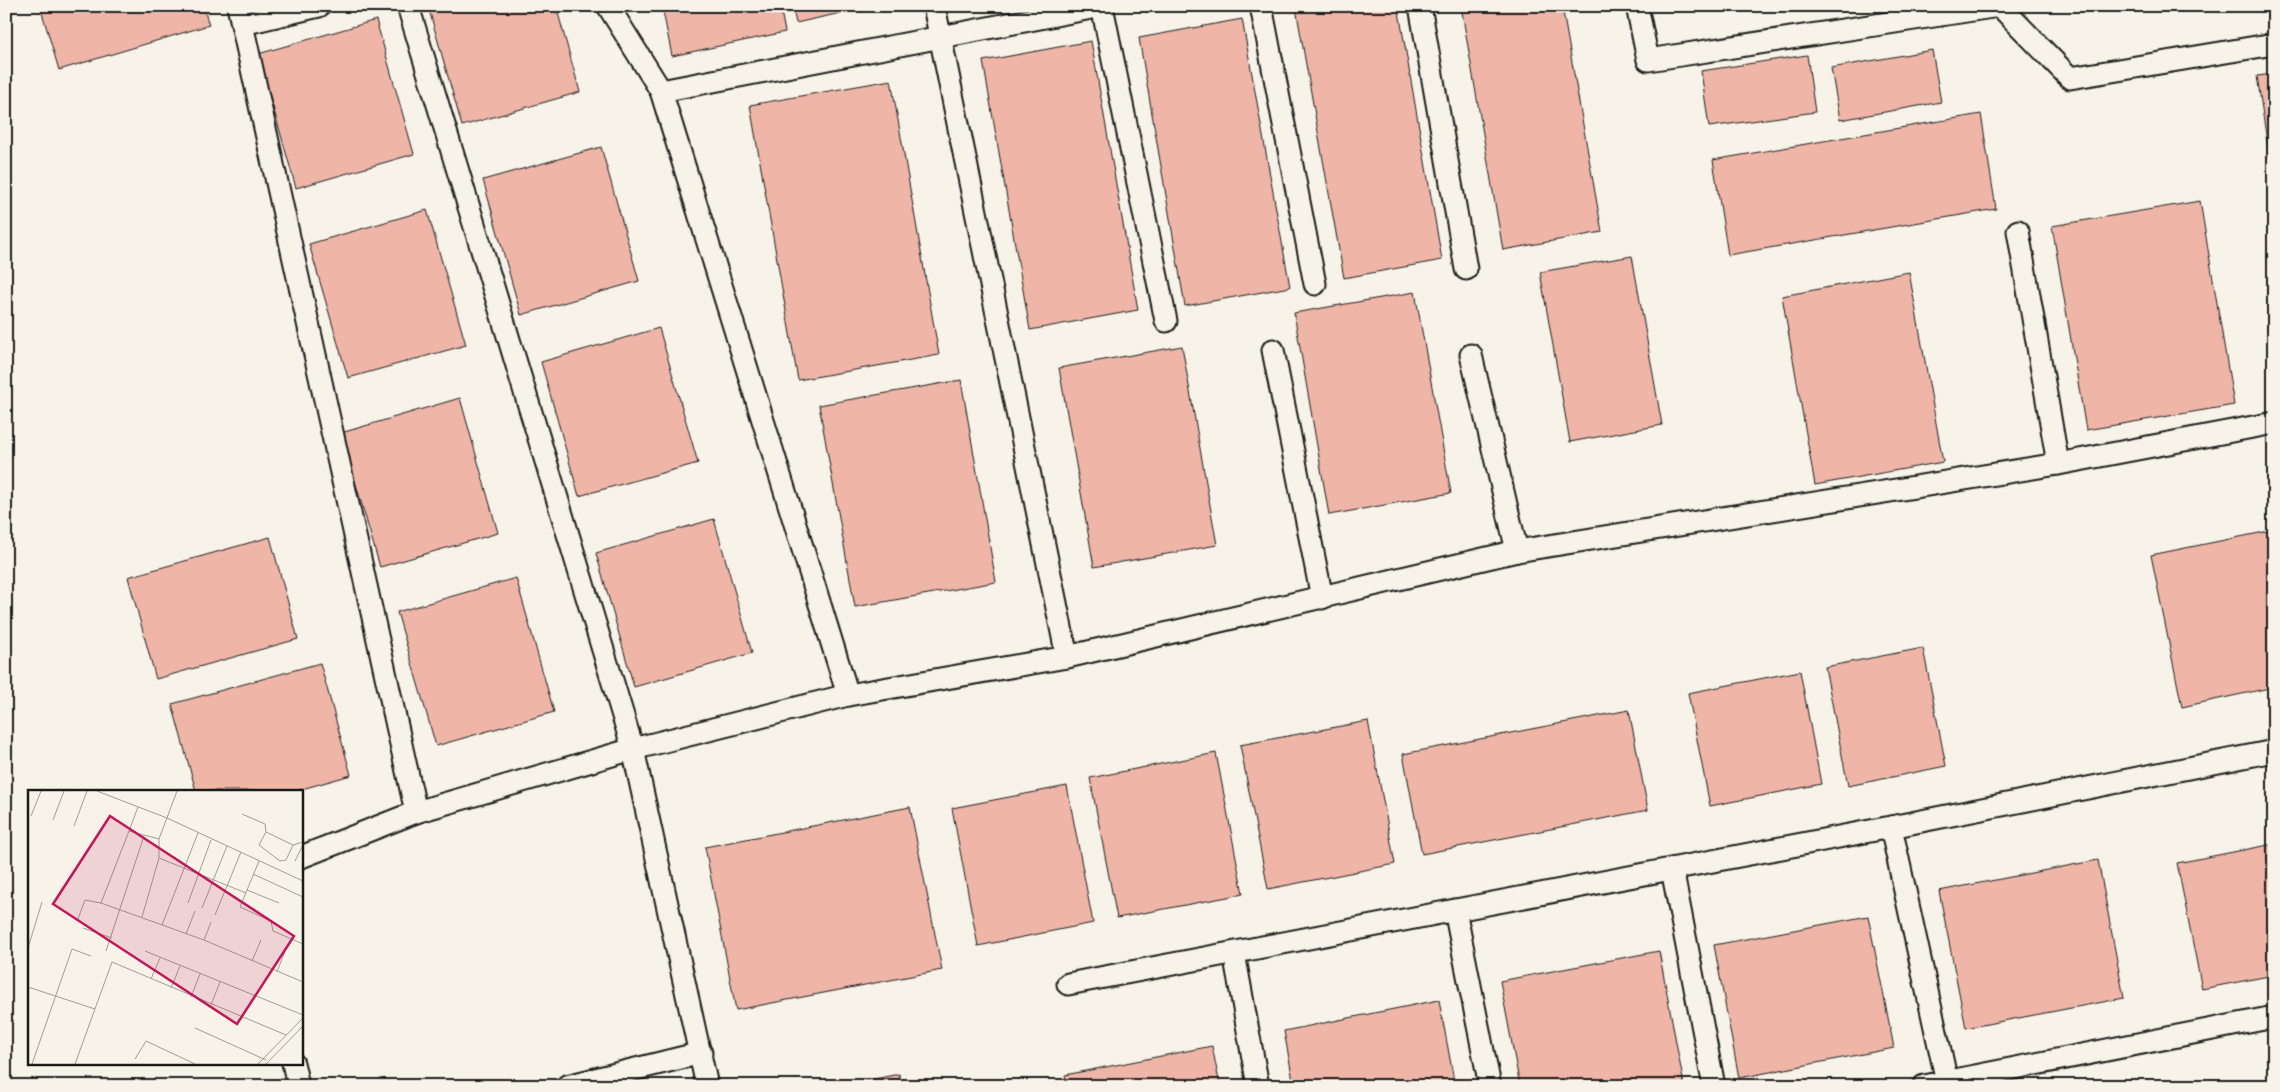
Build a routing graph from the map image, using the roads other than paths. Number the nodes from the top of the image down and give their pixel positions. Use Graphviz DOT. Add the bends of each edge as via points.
graph roads {
  1 [pos="319,6"];
  2 [pos="408,6"];
  3 [pos="608,6"];
  4 [pos="934,6"];
  5 [pos="1102,6"];
  6 [pos="1261,6"];
  7 [pos="1420,6"];
  8 [pos="1637,6"];
  9 [pos="2000,6"];
  10 [pos="240,15"];
  11 [pos="940,38"];
  12 [pos="2274,44"];
  13 [pos="661,91"];
  14 [pos="2018,231"];
  15 [pos="1466,269"];
  16 [pos="1315,284"];
  17 [pos="1166,321"];
  18 [pos="1273,350"];
  19 [pos="1471,355"];
  20 [pos="2274,423"];
  21 [pos="2058,464"];
  22 [pos="1517,552"];
  23 [pos="1322,598"];
  24 [pos="1067,657"];
  25 [pos="848,694"];
  26 [pos="632,748"];
  27 [pos="2274,751"];
  28 [pos="416,812"];
  29 [pos="1891,827"];
  30 [pos="302,857"];
  31 [pos="1672,869"];
  32 [pos="1455,910"];
  33 [pos="1234,953"];
  34 [pos="1068,984"];
  35 [pos="2274,1017"];
  36 [pos="701,1053"];
  37 [pos="293,1064"];
  38 [pos="1947,1082"];
  39 [pos="298,1084"];
  40 [pos="567,1086"];
  41 [pos="707,1086"];
  42 [pos="1258,1086"];
  43 [pos="1490,1086"];
  44 [pos="1714,1086"];
  45 [pos="1924,1086"];
  1 -- 10 [label="lane"];
  2 -- 26 [label="lane"];
  3 -- 13 [label="lane"];
  4 -- 11 [label="lane"];
  5 -- 11 [label="lane"];
  5 -- 17 [label="lane"];
  6 -- 16 [label="lane"];
  7 -- 15 [label="lane"];
  8 -- 9 [label="lane" via="1648,60"];
  9 -- 12 [label="lane" via="2070,78"];
  10 -- 28 [label="lane"];
  11 -- 13 [label="lane"];
  11 -- 24 [label="lane"];
  13 -- 25 [label="lane"];
  14 -- 21 [label="lane"];
  18 -- 23 [label="lane"];
  19 -- 22 [label="lane"];
  20 -- 21 [label="lane"];
  21 -- 22 [label="lane"];
  22 -- 23 [label="lane"];
  23 -- 24 [label="lane"];
  24 -- 25 [label="lane"];
  25 -- 26 [label="lane"];
  26 -- 28 [label="lane"];
  26 -- 36 [label="lane"];
  27 -- 29 [label="lane"];
  28 -- 30 [label="lane"];
  29 -- 31 [label="lane"];
  29 -- 38 [label="lane"];
  31 -- 32 [label="lane"];
  31 -- 44 [label="lane"];
  32 -- 33 [label="lane"];
  32 -- 43 [label="lane"];
  33 -- 34 [label="lane"];
  33 -- 42 [label="lane"];
  35 -- 38 [label="lane"];
  36 -- 40 [label="lane"];
  36 -- 41 [label="lane"];
  37 -- 39 [label="lane"];
  38 -- 45 [label="lane"];
}
